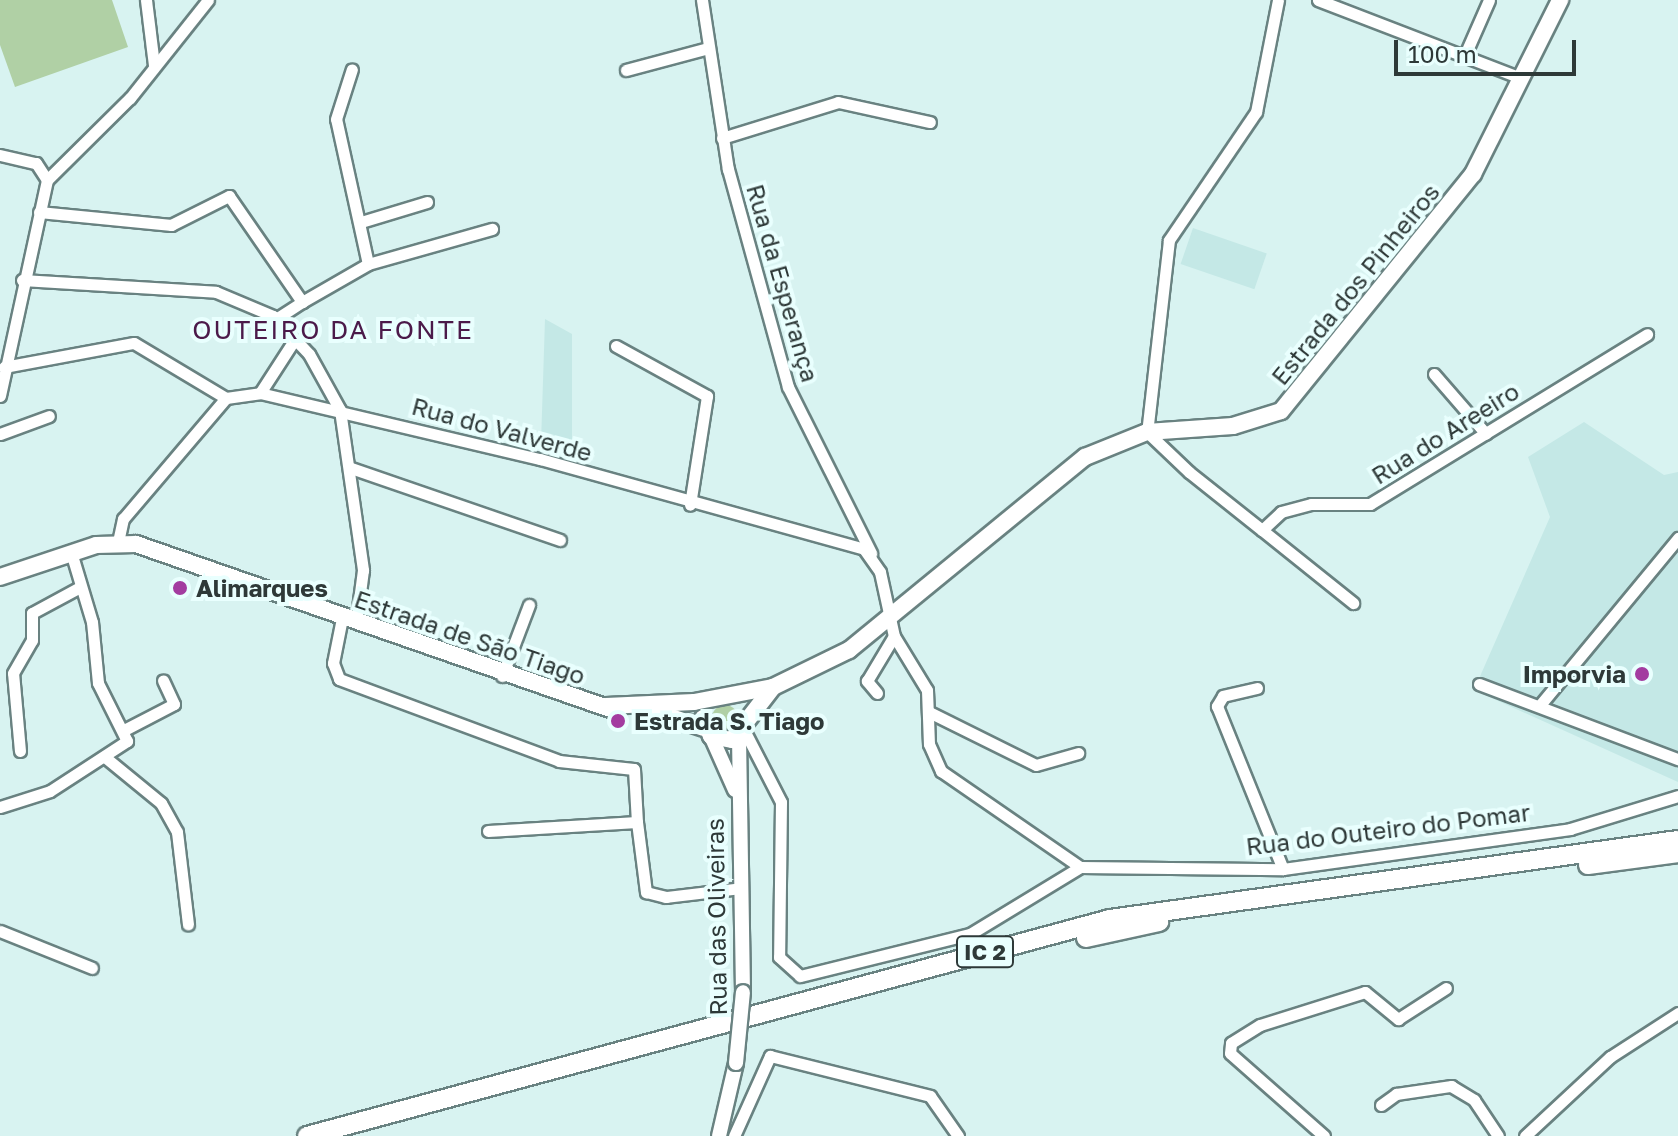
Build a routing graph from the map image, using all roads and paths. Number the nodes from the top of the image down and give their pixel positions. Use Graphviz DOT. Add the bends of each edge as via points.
graph roads {
  1 [pos="146,0"];
  2 [pos="208,0"];
  3 [pos="702,0"];
  4 [pos="1278,0"];
  5 [pos="1318,0"];
  6 [pos="1489,0"];
  7 [pos="1560,0"];
  8 [pos="1351,6"];
  9 [pos="708,48"];
  10 [pos="1464,57"];
  11 [pos="154,65"];
  12 [pos="352,69"];
  13 [pos="626,70"];
  14 [pos="1521,78"];
  15 [pos="930,122"];
  16 [pos="722,138"];
  17 [pos="0,155"];
  18 [pos="47,175"];
  19 [pos="427,202"];
  20 [pos="39,212"];
  21 [pos="361,222"];
  22 [pos="492,229"];
  23 [pos="368,264"];
  24 [pos="22,280"];
  25 [pos="302,302"];
  26 [pos="276,319"];
  27 [pos="1647,334"];
  28 [pos="295,339"];
  29 [pos="616,346"];
  30 [pos="4,367"];
  31 [pos="1434,374"];
  32 [pos="0,392"];
  33 [pos="260,393"];
  34 [pos="226,398"];
  35 [pos="340,410"];
  36 [pos="49,416"];
  37 [pos="1147,432"];
  38 [pos="0,434"];
  39 [pos="1486,434"];
  40 [pos="351,468"];
  41 [pos="690,505"];
  42 [pos="1262,530"];
  43 [pos="1678,538"];
  44 [pos="560,540"];
  45 [pos="118,542"];
  46 [pos="71,552"];
  47 [pos="875,560"];
  48 [pos="0,575"];
  49 [pos="80,587"];
  50 [pos="1353,603"];
  51 [pos="529,605"];
  52 [pos="349,620"];
  53 [pos="891,628"];
  54 [pos="502,676"];
  55 [pos="163,680"];
  56 [pos="1479,684"];
  57 [pos="773,687"];
  58 [pos="1257,688"];
  59 [pos="877,693"];
  60 [pos="720,698"];
  61 [pos="1540,705"];
  62 [pos="606,706"];
  63 [pos="928,717"];
  64 [pos="126,729"];
  65 [pos="744,730"];
  66 [pos="707,732"];
  67 [pos="20,751"];
  68 [pos="1078,753"];
  69 [pos="106,758"];
  70 [pos="1678,759"];
  71 [pos="735,791"];
  72 [pos="1678,796"];
  73 [pos="0,807"];
  74 [pos="637,822"];
  75 [pos="488,831"];
  76 [pos="1678,840"];
  77 [pos="1678,853"];
  78 [pos="1080,867"];
  79 [pos="1283,869"];
  80 [pos="741,888"];
  81 [pos="188,924"];
  82 [pos="0,931"];
  83 [pos="92,968"];
  84 [pos="1446,988"];
  85 [pos="1678,1013"];
  86 [pos="1381,1105"];
  87 [pos="1539,1131"];
  88 [pos="307,1136"];
  89 [pos="353,1136"];
  90 [pos="719,1136"];
  91 [pos="734,1136"];
  92 [pos="958,1136"];
  93 [pos="1324,1136"];
  94 [pos="1498,1136"];
  95 [pos="1525,1136"];
  1 -- 11 [label="street"];
  2 -- 11 [label="street"];
  3 -- 9 [label="street, Rua da Esperança"];
  4 -- 37 [label="street" via="1256,112 1169,240"];
  5 -- 8 [label="street"];
  6 -- 10 [label="street"];
  7 -- 14 [label="main road, Estrada dos Pinheiros"];
  8 -- 10 [label="street"];
  9 -- 13 [label="street"];
  9 -- 16 [label="street, Rua da Esperança"];
  10 -- 14 [label="street"];
  11 -- 18 [label="street"];
  12 -- 21 [label="street" via="336,119"];
  14 -- 37 [label="main road, Estrada dos Pinheiros" via="1473,174 1301,394 1257,421"];
  15 -- 16 [label="street" via="838,102"];
  16 -- 47 [label="street, Rua da Esperança" via="788,387"];
  17 -- 18 [label="street"];
  18 -- 20 [label="street"];
  19 -- 21 [label="street"];
  20 -- 24 [label="street"];
  20 -- 25 [label="street" via="171,225 229,196"];
  21 -- 23 [label="street"];
  22 -- 23 [label="street"];
  23 -- 25 [label="street"];
  24 -- 26 [label="street" via="216,292"];
  24 -- 30 [label="street"];
  25 -- 26 [label="street"];
  26 -- 28 [label="street"];
  27 -- 39 [label="street, Rua do Areeiro"];
  28 -- 33 [label="street"];
  28 -- 35 [label="street"];
  29 -- 41 [label="street" via="707,396"];
  30 -- 32 [label="street"];
  30 -- 34 [label="street" via="134,343"];
  31 -- 39 [label="street"];
  33 -- 34 [label="street, Rua do Valverde"];
  33 -- 35 [label="street, Rua do Valverde"];
  34 -- 45 [label="street" via="123,519"];
  35 -- 40 [label="street"];
  35 -- 41 [label="street, Rua do Valverde"];
  36 -- 38 [label="street"];
  37 -- 42 [label="street"];
  37 -- 53 [label="main road, Estrada dos Pinheiros" via="1063,471"];
  39 -- 42 [label="street, Rua do Areeiro" via="1388,498 1311,504 1281,512"];
  40 -- 44 [label="street"];
  40 -- 52 [label="street" via="363,570"];
  41 -- 47 [label="street, Rua do Valverde" via="777,521 864,549"];
  42 -- 50 [label="street"];
  43 -- 61 [label="street"];
  45 -- 46 [label="main road"];
  45 -- 52 [label="main road, Estrada de São Tiago"];
  46 -- 48 [label="main road"];
  46 -- 49 [label="street"];
  47 -- 53 [label="street"];
  49 -- 64 [label="street" via="98,683"];
  49 -- 67 [label="street" via="32,613 32,640 13,673"];
  51 -- 54 [label="street"];
  52 -- 54 [label="main road, Estrada de São Tiago"];
  52 -- 74 [label="street" via="333,663 339,679 559,761 634,769"];
  53 -- 57 [label="main road, Estrada dos Pinheiros"];
  53 -- 59 [label="street" via="867,681"];
  53 -- 63 [label="street" via="920,674"];
  54 -- 62 [label="main road, Estrada de São Tiago"];
  55 -- 64 [label="street" via="174,704"];
  56 -- 61 [label="street"];
  57 -- 60 [label="main road, Estrada dos Pinheiros"];
  57 -- 65 [label="main road, Estrada dos Pinheiros"];
  58 -- 79 [label="street" via="1223,696 1217,706"];
  60 -- 62 [label="main road, Estrada de São Tiago"];
  60 -- 65 [label="main road" via="745,709"];
  60 -- 66 [label="main road"];
  61 -- 70 [label="street"];
  62 -- 66 [label="main road, Estrada de São Tiago" via="676,715"];
  63 -- 68 [label="street" via="1036,765"];
  63 -- 78 [label="street" via="932,754 949,780"];
  64 -- 69 [label="street" via="127,741"];
  65 -- 66 [label="main road, Estrada de São Tiago"];
  65 -- 71 [label="street"];
  65 -- 78 [label="street" via="781,802 779,957 800,976 970,934"];
  66 -- 71 [label="street"];
  69 -- 73 [label="street" via="50,791"];
  69 -- 81 [label="street" via="161,803 177,832"];
  71 -- 80 [label="street, Rua das Oliveiras"];
  72 -- 79 [label="street, Rua do Outeiro do Pomar" via="1570,829"];
  74 -- 75 [label="street"];
  74 -- 80 [label="street" via="646,892 666,897"];
  76 -- 88 [label="highway, IC 2" via="1110,919"];
  77 -- 89 [label="highway, IC 2" via="1110,932"];
  78 -- 79 [label="street, Rua do Outeiro do Pomar"];
  80 -- 90 [label="street, Rua das Oliveiras, bridge" via="743,992 736,1063"];
  82 -- 83 [label="street"];
  84 -- 93 [label="street" via="1398,1019 1365,992 1260,1025 1231,1043 1230,1053"];
  85 -- 87 [label="street" via="1610,1057"];
  86 -- 94 [label="street" via="1396,1094 1451,1086 1474,1100"];
  87 -- 95 [label="street"];
  91 -- 92 [label="street" via="770,1056 930,1096"];
}
